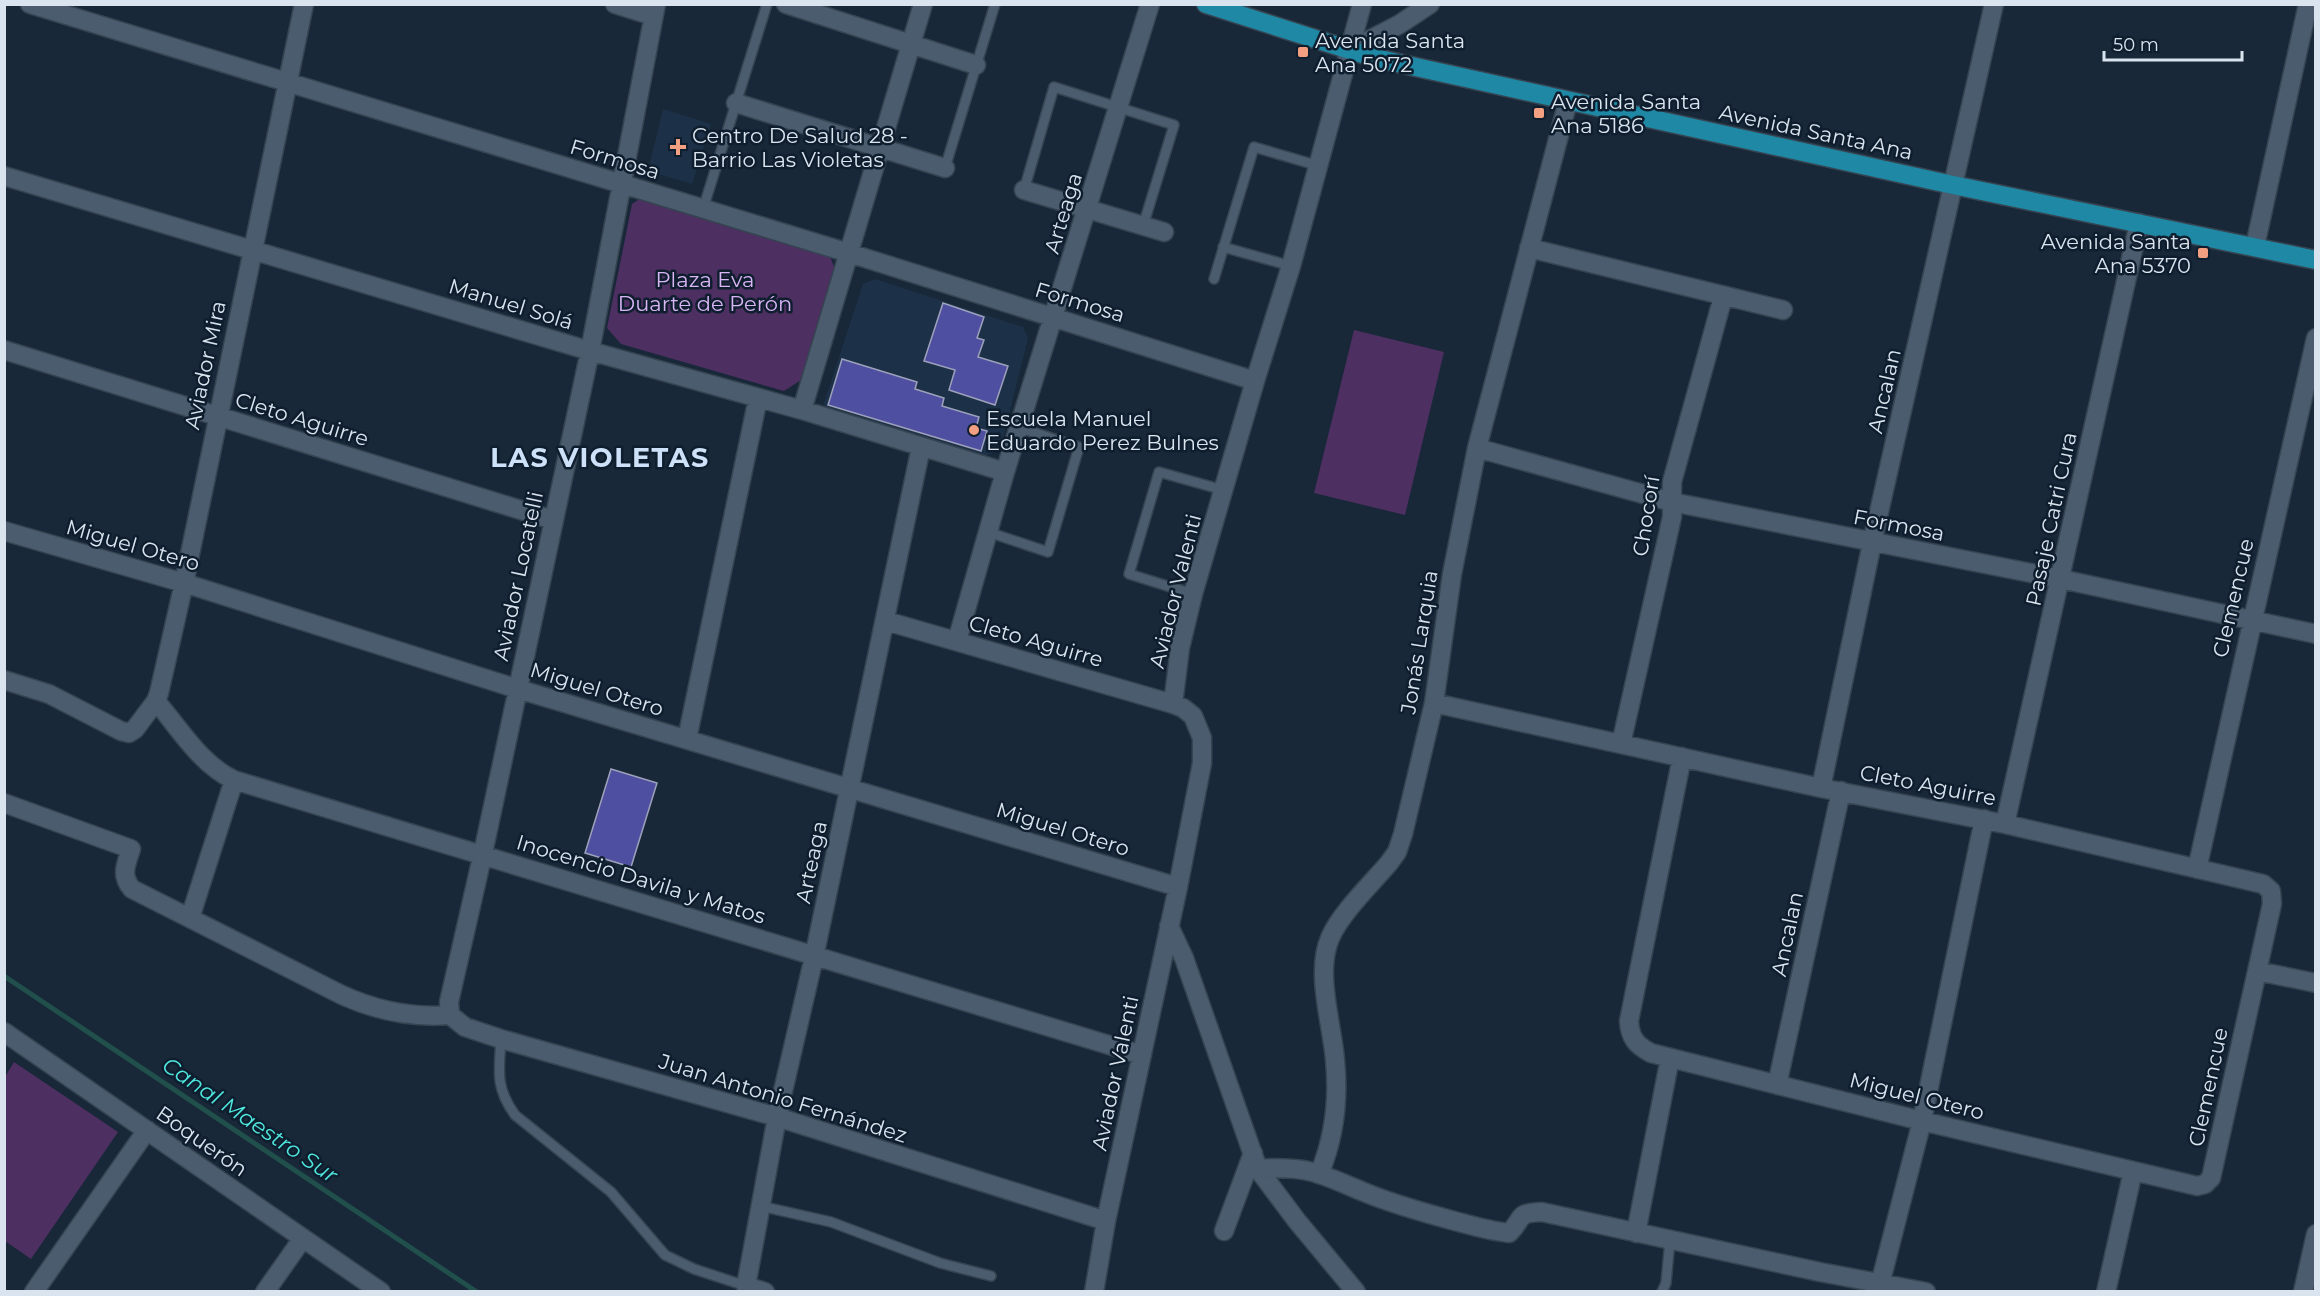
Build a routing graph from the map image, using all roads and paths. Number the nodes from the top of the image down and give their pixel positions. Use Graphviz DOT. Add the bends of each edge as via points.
graph roads {
  1 [pos="30,4"];
  2 [pos="304,4"];
  3 [pos="615,4"];
  4 [pos="767,4"];
  5 [pos="786,4"];
  6 [pos="923,4"];
  7 [pos="995,4"];
  8 [pos="1150,4"];
  9 [pos="1206,4"];
  10 [pos="1362,4"];
  11 [pos="1430,4"];
  12 [pos="1994,4"];
  13 [pos="2308,4"];
  14 [pos="654,10"];
  15 [pos="911,45"];
  16 [pos="1350,50"];
  17 [pos="976,65"];
  18 [pos="288,83"];
  19 [pos="1568,101"];
  20 [pos="736,103"];
  21 [pos="1119,106"];
  22 [pos="880,148"];
  23 [pos="1319,166"];
  24 [pos="945,168"];
  25 [pos="4,176"];
  26 [pos="622,184"];
  27 [pos="1953,185"];
  28 [pos="1024,190"];
  29 [pos="704,209"];
  30 [pos="1087,209"];
  31 [pos="2139,223"];
  32 [pos="1143,226"];
  33 [pos="1164,232"];
  34 [pos="2255,246"];
  35 [pos="1223,247"];
  36 [pos="1529,248"];
  37 [pos="252,249"];
  38 [pos="849,253"];
  39 [pos="2316,260"];
  40 [pos="1291,266"];
  41 [pos="1214,279"];
  42 [pos="1723,297"];
  43 [pos="1783,310"];
  44 [pos="1055,318"];
  45 [pos="2316,338"];
  46 [pos="4,350"];
  47 [pos="590,351"];
  48 [pos="1255,381"];
  49 [pos="758,398"];
  50 [pos="802,410"];
  51 [pos="218,417"];
  52 [pos="1020,428"];
  53 [pos="921,447"];
  54 [pos="1477,448"];
  55 [pos="1005,472"];
  56 [pos="1223,490"];
  57 [pos="1672,502"];
  58 [pos="553,520"];
  59 [pos="4,531"];
  60 [pos="988,532"];
  61 [pos="1872,543"];
  62 [pos="2061,579"];
  63 [pos="184,583"];
  64 [pos="1193,594"];
  65 [pos="2251,620"];
  66 [pos="886,621"];
  67 [pos="2316,634"];
  68 [pos="957,641"];
  69 [pos="4,680"];
  70 [pos="518,689"];
  71 [pos="156,701"];
  72 [pos="1434,703"];
  73 [pos="1173,704"];
  74 [pos="687,739"];
  75 [pos="1621,744"];
  76 [pos="1682,757"];
  77 [pos="234,780"];
  78 [pos="1821,788"];
  79 [pos="850,789"];
  80 [pos="1841,791"];
  81 [pos="4,803"];
  82 [pos="1984,819"];
  83 [pos="2005,824"];
  84 [pos="483,853"];
  85 [pos="2197,869"];
  86 [pos="1178,887"];
  87 [pos="190,918"];
  88 [pos="1169,926"];
  89 [pos="814,957"];
  90 [pos="2257,971"];
  91 [pos="2316,983"];
  92 [pos="450,1015"];
  93 [pos="501,1039"];
  94 [pos="8,1042"];
  95 [pos="1142,1055"];
  96 [pos="1670,1058"];
  97 [pos="1777,1085"];
  98 [pos="777,1117"];
  99 [pos="1922,1121"];
  100 [pos="147,1130"];
  101 [pos="1256,1161"];
  102 [pos="2133,1171"];
  103 [pos="1320,1172"];
  104 [pos="2211,1178"];
  105 [pos="760,1206"];
  106 [pos="1106,1221"];
  107 [pos="1224,1231"];
  108 [pos="1636,1233"];
  109 [pos="2316,1234"];
  110 [pos="303,1238"];
  111 [pos="1670,1240"];
  112 [pos="991,1276"];
  113 [pos="746,1286"];
  114 [pos="1879,1287"];
  115 [pos="377,1289"];
  116 [pos="34,1292"];
  117 [pos="265,1292"];
  118 [pos="765,1292"];
  119 [pos="1094,1292"];
  120 [pos="1356,1292"];
  121 [pos="1662,1292"];
  122 [pos="1926,1292"];
  123 [pos="2106,1292"];
  124 [pos="2303,1292"];
  1 -- 18 [label="street, Formosa"];
  2 -- 18 [label="street, Aviador Mira"];
  3 -- 14 [label="street"];
  4 -- 20 [label="lane"];
  5 -- 15 [label="street"];
  6 -- 15 [label="street"];
  7 -- 17 [label="lane"];
  8 -- 21 [label="street, Arteaga"];
  9 -- 16 [label="main road, Avenida Santa Ana"];
  10 -- 16 [label="street, Aviador Valenti"];
  11 -- 16 [label="street"];
  12 -- 27 [label="street, Ancalan"];
  13 -- 34 [label="street"];
  14 -- 26 [label="street, Aviador Locatelli"];
  15 -- 17 [label="street"];
  15 -- 22 [label="street"];
  16 -- 19 [label="main road, Avenida Santa Ana"];
  16 -- 23 [label="street, Aviador Valenti"];
  17 -- 24 [label="lane"];
  18 -- 26 [label="street, Formosa"];
  18 -- 37 [label="street, Aviador Mira"];
  19 -- 27 [label="main road, Avenida Santa Ana"];
  19 -- 36 [label="street, Jonás Larquia"];
  20 -- 22 [label="street"];
  20 -- 29 [label="lane"];
  21 -- 28 [label="lane" via="1054,87"];
  21 -- 30 [label="street, Arteaga"];
  21 -- 32 [label="lane" via="1174,125"];
  22 -- 24 [label="street"];
  22 -- 38 [label="street"];
  23 -- 35 [label="lane" via="1254,147"];
  23 -- 40 [label="street, Aviador Valenti"];
  25 -- 37 [label="street, Manuel Solá"];
  26 -- 29 [label="street, Formosa"];
  26 -- 47 [label="street, Aviador Locatelli"];
  27 -- 31 [label="main road, Avenida Santa Ana"];
  27 -- 61 [label="street, Ancalan"];
  28 -- 30 [label="street"];
  29 -- 38 [label="street, Formosa"];
  30 -- 32 [label="street"];
  30 -- 44 [label="street, Arteaga"];
  31 -- 34 [label="main road, Avenida Santa Ana"];
  31 -- 62 [label="street, Pasaje Catri Cura"];
  32 -- 33 [label="street"];
  34 -- 39 [label="main road, Avenida Santa Ana"];
  35 -- 40 [label="lane"];
  35 -- 41 [label="lane"];
  36 -- 42 [label="street"];
  36 -- 54 [label="street, Jonás Larquia"];
  37 -- 47 [label="street, Manuel Solá"];
  37 -- 51 [label="street, Aviador Mira"];
  38 -- 44 [label="street, Formosa"];
  38 -- 50 [label="street"];
  40 -- 48 [label="street, Aviador Valenti"];
  42 -- 43 [label="street"];
  42 -- 57 [label="street, Chocorí" via="1672,482"];
  44 -- 48 [label="street, Formosa"];
  44 -- 52 [label="street, Arteaga"];
  45 -- 65 [label="street, Clemencue"];
  46 -- 51 [label="street, Cleto Aguirre"];
  47 -- 49 [label="street, Manuel Solá"];
  47 -- 58 [label="street, Aviador Locatelli"];
  48 -- 56 [label="street, Aviador Valenti"];
  49 -- 50 [label="street, Manuel Solá"];
  49 -- 74 [label="street"];
  50 -- 53 [label="street, Manuel Solá"];
  51 -- 58 [label="street, Cleto Aguirre"];
  51 -- 63 [label="street, Aviador Mira"];
  52 -- 55 [label="street, Arteaga"];
  52 -- 60 [label="lane" via="1079,447 1048,552"];
  53 -- 55 [label="street, Manuel Solá"];
  53 -- 66 [label="street, Arteaga"];
  54 -- 57 [label="street, Formosa"];
  54 -- 72 [label="street, Jonás Larquia" via="1452,573"];
  55 -- 60 [label="street, Arteaga"];
  56 -- 64 [label="street, Aviador Valenti"];
  56 -- 64 [label="lane" via="1159,472 1129,574"];
  57 -- 61 [label="street, Formosa"];
  57 -- 75 [label="street, Chocorí" via="1672,517"];
  58 -- 70 [label="street, Aviador Locatelli"];
  59 -- 63 [label="street, Miguel Otero"];
  60 -- 68 [label="street, Arteaga"];
  61 -- 62 [label="street, Formosa"];
  61 -- 78 [label="street, Ancalan"];
  62 -- 65 [label="street, Formosa"];
  62 -- 83 [label="street, Pasaje Catri Cura"];
  63 -- 70 [label="street, Miguel Otero"];
  63 -- 71 [label="street, Aviador Mira"];
  64 -- 73 [label="street, Aviador Valenti" via="1180,648"];
  65 -- 67 [label="street, Formosa"];
  65 -- 85 [label="street, Clemencue"];
  66 -- 68 [label="street, Cleto Aguirre"];
  66 -- 79 [label="street, Arteaga"];
  68 -- 73 [label="street, Cleto Aguirre"];
  69 -- 71 [label="street, Aviador Mira" via="49,694 129,733"];
  70 -- 74 [label="street, Miguel Otero"];
  70 -- 84 [label="street, Aviador Locatelli"];
  71 -- 77 [label="street, Inocencio Davila y Matos" via="208,763"];
  72 -- 75 [label="street, Cleto Aguirre"];
  72 -- 103 [label="street, Jonás Larquia" via="1396,852 1334,929 1325,952 1335,1104 1334,1132"];
  73 -- 86 [label="street, Aviador Valenti" via="1193,716 1203,750"];
  74 -- 79 [label="street, Miguel Otero"];
  75 -- 76 [label="street, Cleto Aguirre"];
  76 -- 78 [label="street, Cleto Aguirre"];
  76 -- 96 [label="street, Miguel Otero" via="1629,1021 1629,1031 1639,1047"];
  77 -- 84 [label="street, Inocencio Davila y Matos"];
  77 -- 87 [label="street"];
  78 -- 80 [label="street, Cleto Aguirre"];
  79 -- 86 [label="street, Miguel Otero"];
  79 -- 89 [label="street, Arteaga"];
  80 -- 82 [label="street, Cleto Aguirre"];
  80 -- 97 [label="street, Ancalan"];
  81 -- 87 [label="street" via="131,849 124,876 132,889"];
  82 -- 83 [label="street, Cleto Aguirre"];
  82 -- 99 [label="street"];
  83 -- 85 [label="street, Cleto Aguirre"];
  84 -- 89 [label="street, Inocencio Davila y Matos"];
  84 -- 92 [label="street, Aviador Locatelli" via="449,1002"];
  85 -- 90 [label="street, Cleto Aguirre" via="2263,884 2271,891 2272,904"];
  86 -- 88 [label="street, Aviador Valenti"];
  87 -- 92 [label="street" via="360,1003 409,1015"];
  88 -- 95 [label="street, Aviador Valenti"];
  88 -- 101 [label="street"];
  89 -- 95 [label="street, Inocencio Davila y Matos"];
  89 -- 98 [label="street, Arteaga"];
  90 -- 91 [label="street"];
  90 -- 104 [label="street, Clemencue"];
  92 -- 93 [label="street, Juan Antonio Fernández" via="465,1027"];
  93 -- 98 [label="street, Juan Antonio Fernández"];
  93 -- 113 [label="lane" via="500,1088 515,1115 611,1192 665,1255"];
  94 -- 100 [label="street, Boquerón"];
  95 -- 106 [label="street, Aviador Valenti"];
  96 -- 97 [label="street, Miguel Otero"];
  96 -- 108 [label="street"];
  97 -- 99 [label="street, Miguel Otero"];
  98 -- 105 [label="street, Arteaga"];
  98 -- 106 [label="street, Juan Antonio Fernández"];
  99 -- 102 [label="street, Miguel Otero"];
  99 -- 114 [label="street"];
  100 -- 110 [label="street, Boquerón"];
  100 -- 116 [label="street"];
  101 -- 103 [label="street"];
  101 -- 107 [label="street"];
  101 -- 120 [label="street" via="1297,1221"];
  102 -- 104 [label="street, Miguel Otero" via="2197,1186"];
  102 -- 123 [label="street"];
  103 -- 108 [label="street" via="1365,1193 1495,1232 1509,1233 1516,1220 1525,1214 1542,1212"];
  105 -- 112 [label="lane" via="831,1222 940,1263"];
  105 -- 113 [label="street, Arteaga"];
  106 -- 119 [label="street, Aviador Valenti"];
  108 -- 111 [label="street"];
  109 -- 124 [label="street"];
  110 -- 115 [label="street, Boquerón"];
  110 -- 117 [label="street"];
  111 -- 114 [label="street"];
  111 -- 121 [label="lane"];
  113 -- 118 [label="street"];
  114 -- 122 [label="street"];
}
